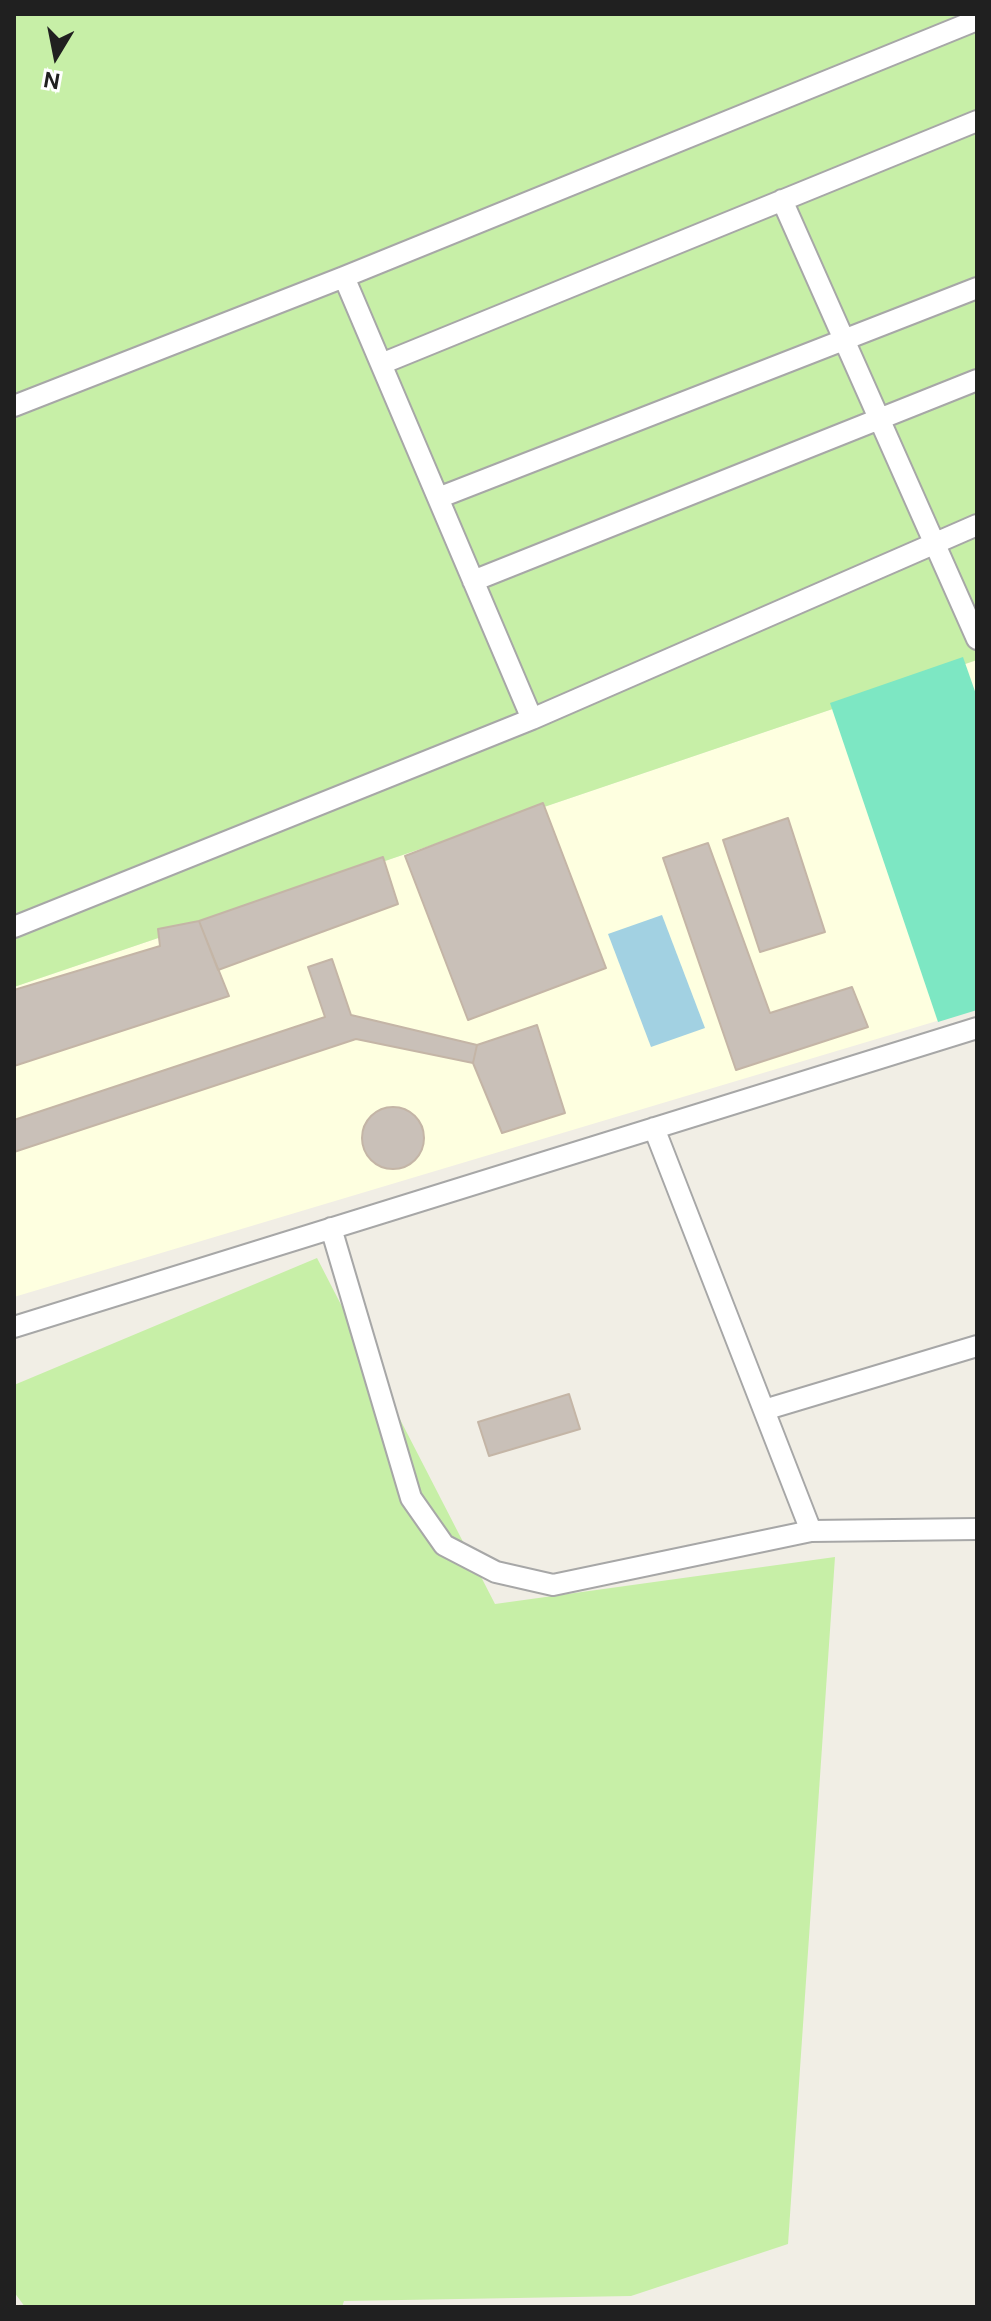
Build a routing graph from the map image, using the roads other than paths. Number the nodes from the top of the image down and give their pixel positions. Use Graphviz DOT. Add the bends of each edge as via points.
graph roads {
  1 [pos="977,20"];
  2 [pos="977,121"];
  3 [pos="782,200"];
  4 [pos="344,277"];
  5 [pos="977,288"];
  6 [pos="844,340"];
  7 [pos="381,364"];
  8 [pos="977,380"];
  9 [pos="14,406"];
  10 [pos="879,419"];
  11 [pos="438,498"];
  12 [pos="977,525"];
  13 [pos="934,541"];
  14 [pos="473,581"];
  15 [pos="977,639"];
  16 [pos="532,719"];
  17 [pos="14,927"];
  18 [pos="977,1028"];
  19 [pos="654,1128"];
  20 [pos="331,1228"];
  21 [pos="14,1327"];
  22 [pos="977,1346"];
  23 [pos="764,1410"];
  24 [pos="977,1529"];
  25 [pos="811,1531"];
  1 -- 4 [label="lane"];
  2 -- 3 [label="lane"];
  3 -- 6 [label="lane"];
  3 -- 7 [label="lane"];
  4 -- 7 [label="lane"];
  4 -- 9 [label="lane"];
  5 -- 6 [label="lane"];
  6 -- 10 [label="lane"];
  6 -- 11 [label="lane"];
  7 -- 11 [label="lane"];
  8 -- 10 [label="lane"];
  10 -- 13 [label="lane"];
  10 -- 14 [label="lane"];
  11 -- 14 [label="lane"];
  12 -- 13 [label="lane"];
  13 -- 15 [label="lane"];
  13 -- 16 [label="lane"];
  14 -- 16 [label="lane"];
  16 -- 17 [label="lane"];
  18 -- 19 [label="lane"];
  19 -- 20 [label="lane"];
  19 -- 23 [label="lane"];
  20 -- 21 [label="lane"];
  20 -- 25 [label="lane" via="411,1498 444,1545 496,1572 553,1585"];
  22 -- 23 [label="lane"];
  23 -- 25 [label="lane"];
  24 -- 25 [label="lane"];
}
